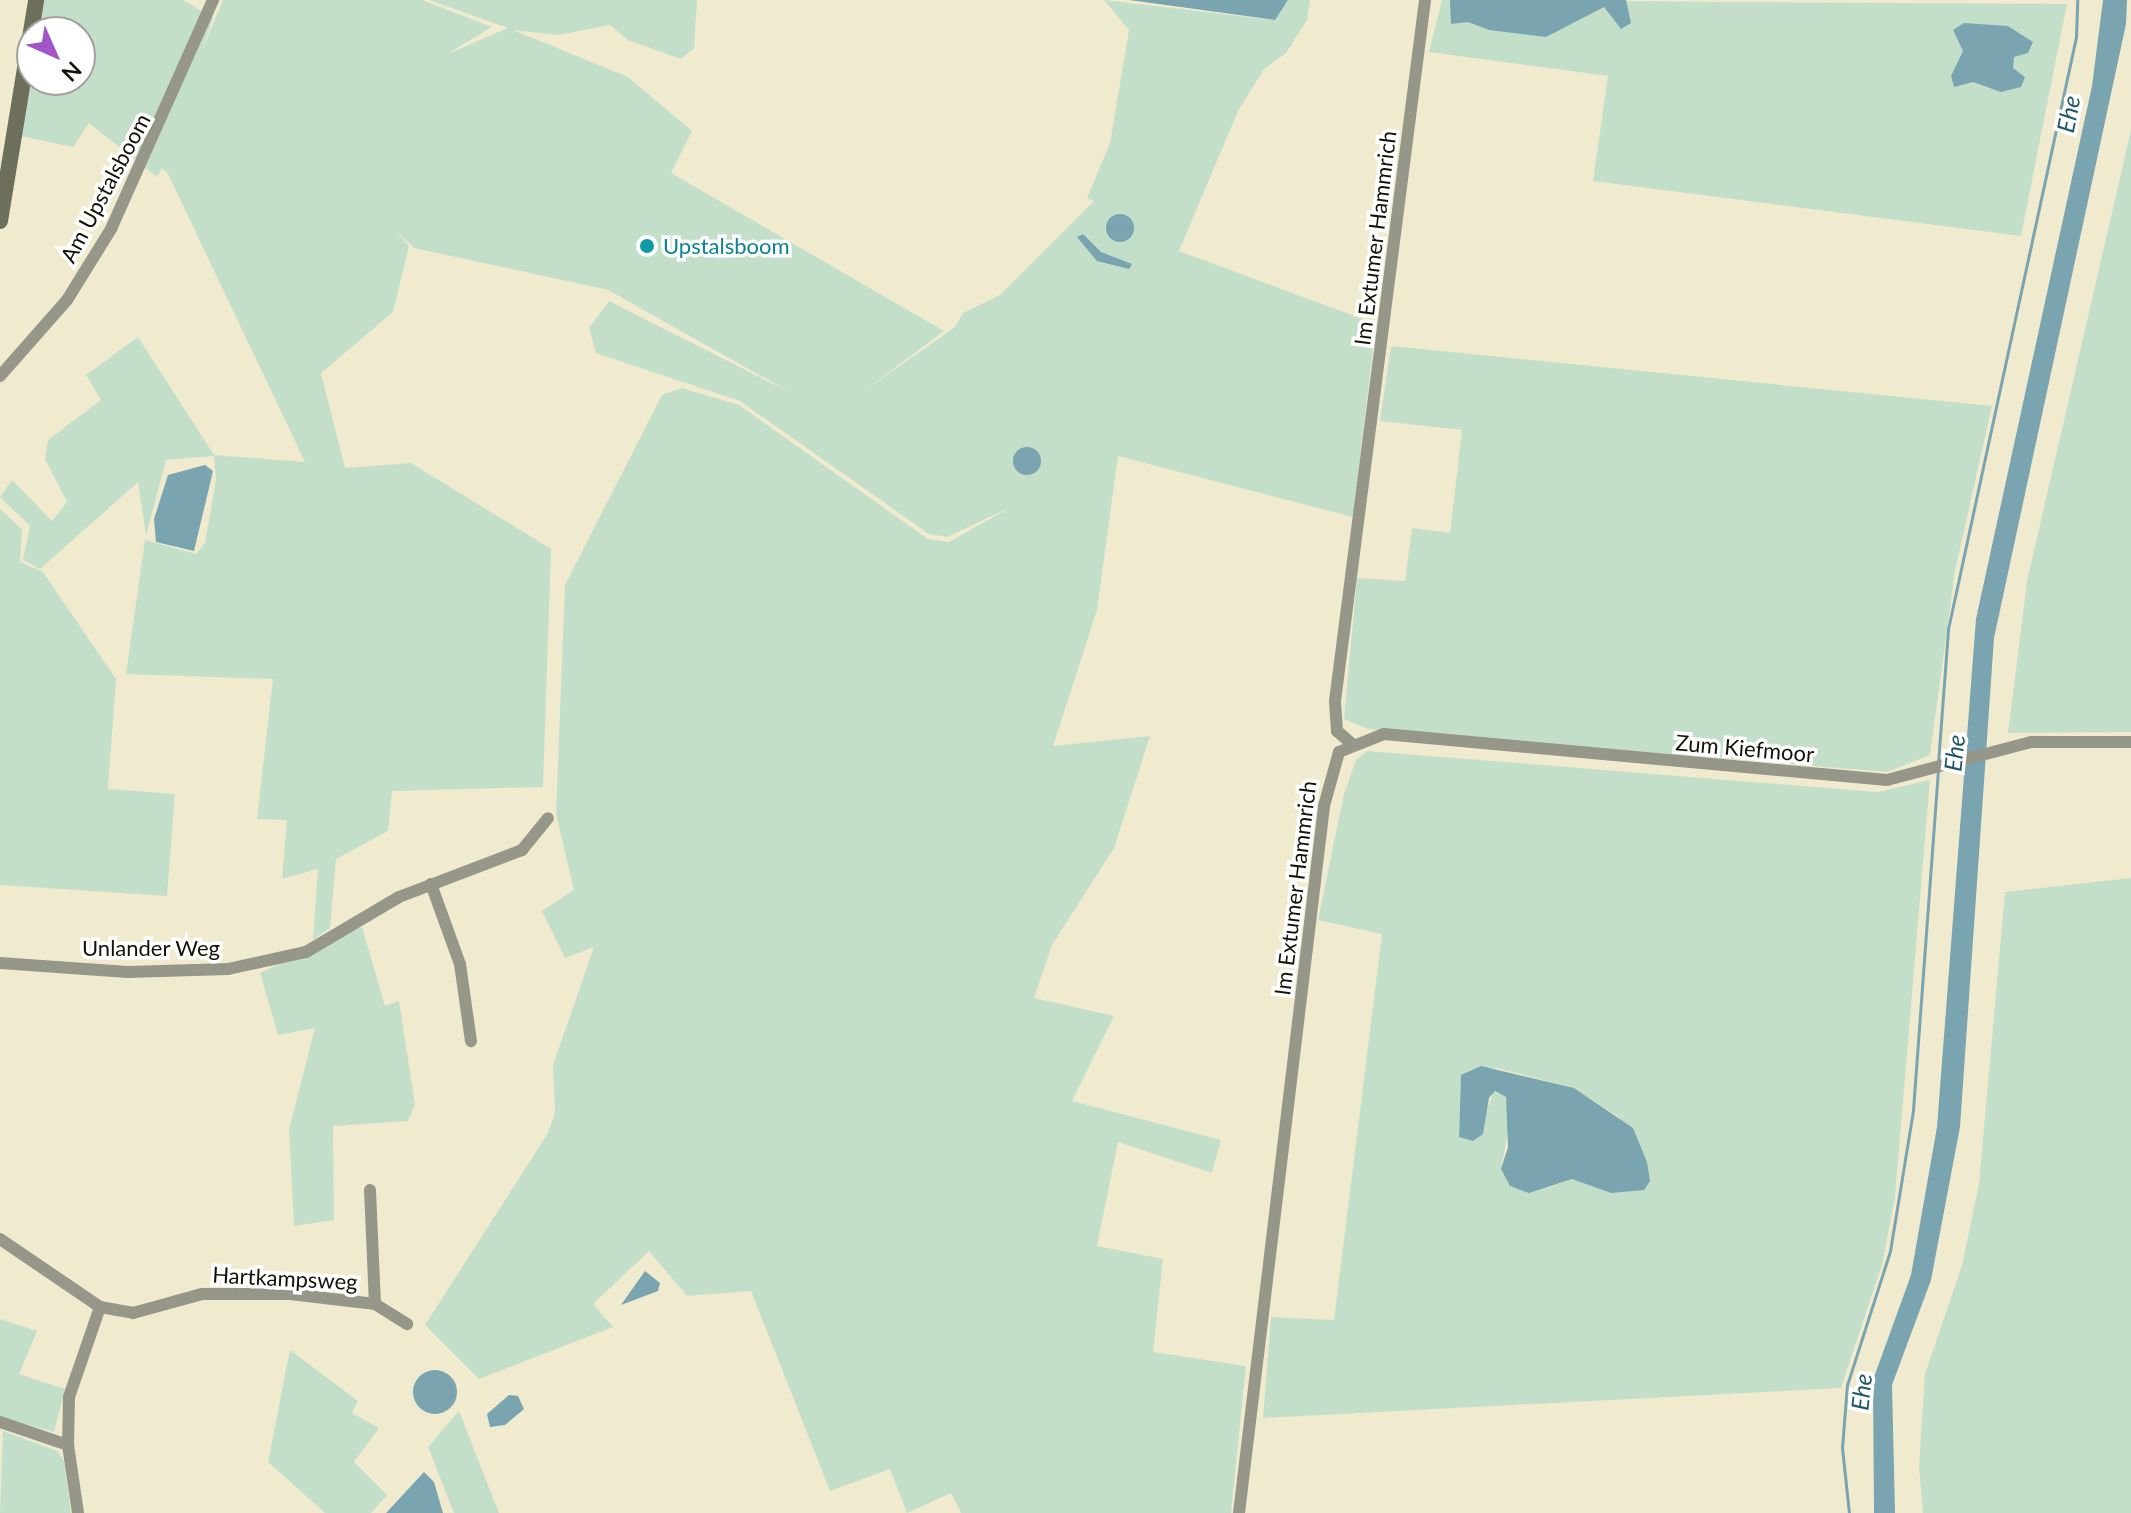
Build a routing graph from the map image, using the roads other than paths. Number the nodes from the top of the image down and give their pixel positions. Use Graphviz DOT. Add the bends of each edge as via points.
graph roads {
  1 [pos="36,0"];
  2 [pos="213,0"];
  3 [pos="1425,0"];
  4 [pos="0,221"];
  5 [pos="0,376"];
  6 [pos="2131,742"];
  7 [pos="1352,744"];
  8 [pos="548,818"];
  9 [pos="431,884"];
  10 [pos="0,963"];
  11 [pos="471,1041"];
  12 [pos="370,1190"];
  13 [pos="0,1239"];
  14 [pos="375,1304"];
  15 [pos="100,1307"];
  16 [pos="407,1324"];
  17 [pos="0,1422"];
  18 [pos="68,1445"];
  19 [pos="78,1513"];
  20 [pos="1239,1513"];
  1 -- 4 [label="main road"];
  2 -- 5 [label="street, Am Upstalsboom" via="111,229 67,300"];
  3 -- 7 [label="street, Im Extumer Hammrich" via="1335,701 1337,731"];
  6 -- 7 [label="street, Zum Kiefmoor" via="2025,743 1887,780 1384,734"];
  7 -- 20 [label="street, Im Extumer Hammrich" via="1331,764 1324,806"];
  8 -- 9 [label="street, Unlander Weg" via="522,850"];
  9 -- 10 [label="street, Unlander Weg" via="306,952 228,969 128,972"];
  9 -- 11 [label="street" via="460,964"];
  12 -- 14 [label="street, Hartkampsweg"];
  13 -- 15 [label="street"];
  14 -- 15 [label="street, Hartkampsweg" via="202,1294 133,1313"];
  14 -- 16 [label="street, Hartkampsweg"];
  15 -- 18 [label="street" via="69,1397"];
  17 -- 18 [label="street"];
  18 -- 19 [label="street"];
}
